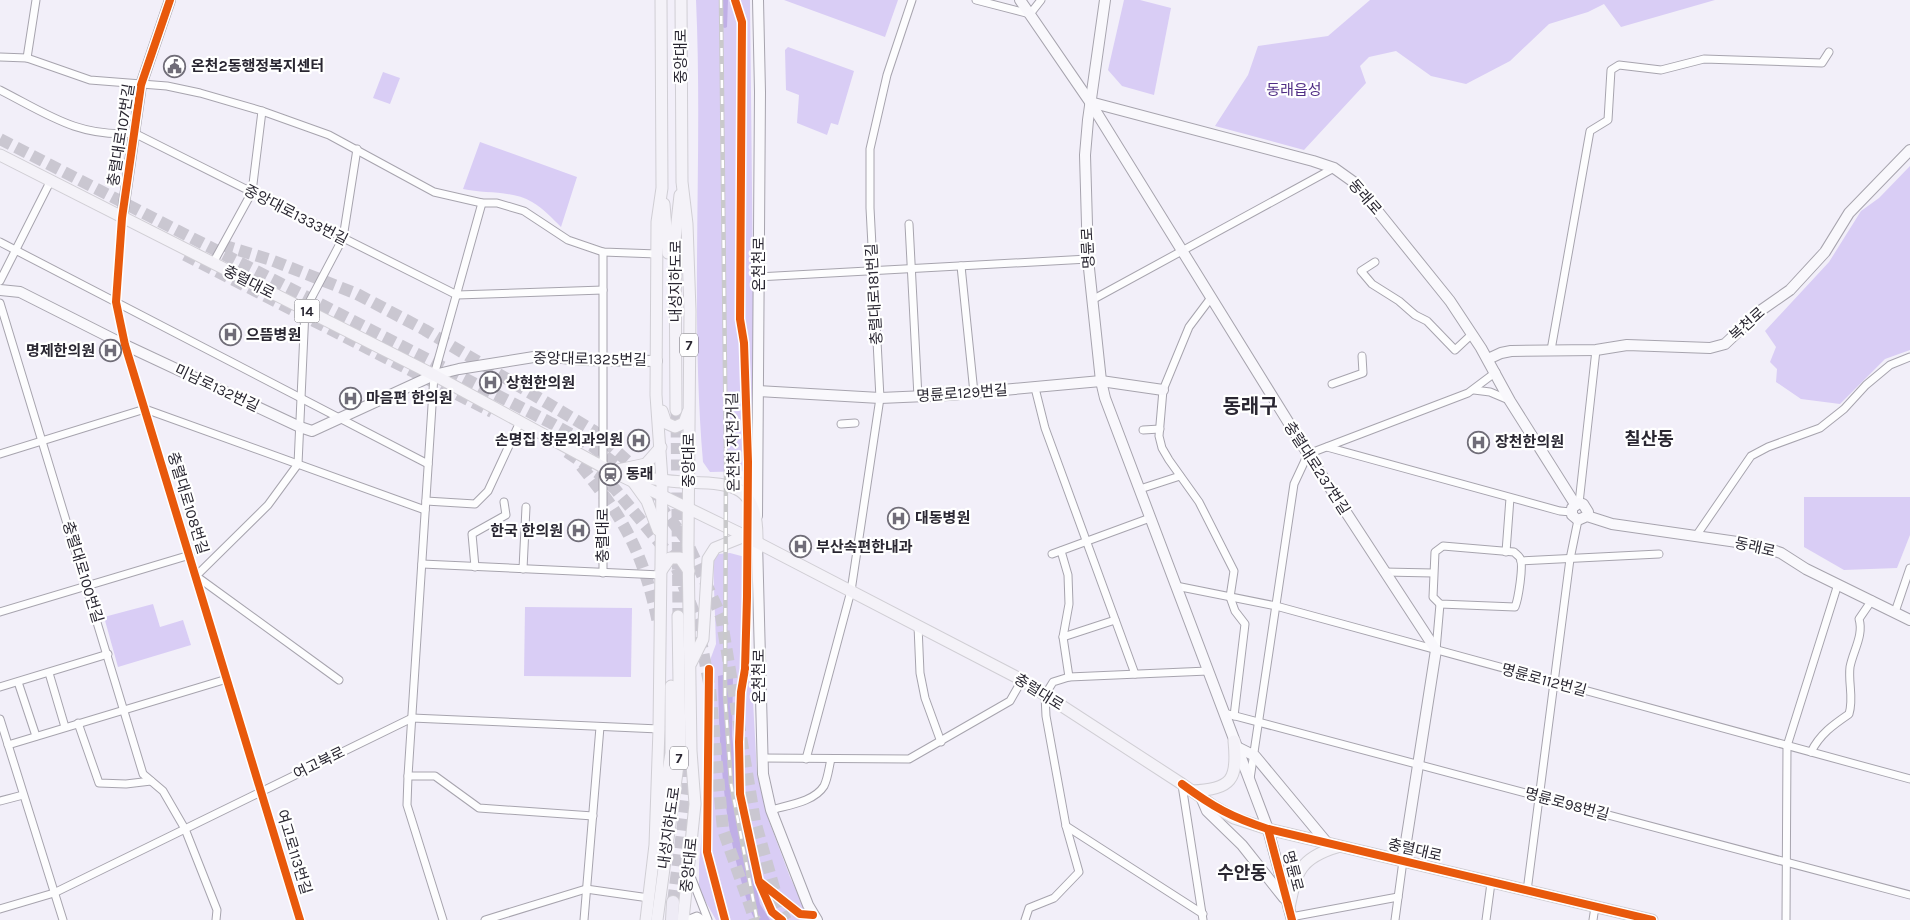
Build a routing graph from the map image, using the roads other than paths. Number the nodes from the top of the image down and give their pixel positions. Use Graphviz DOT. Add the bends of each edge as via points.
graph roads {
  1 [pos="36,0"];
  2 [pos="170,0"];
  3 [pos="661,0"];
  4 [pos="681,0"];
  5 [pos="758,0"];
  6 [pos="912,0"];
  7 [pos="976,0"];
  8 [pos="1020,0"];
  9 [pos="1041,0"];
  10 [pos="1105,0"];
  11 [pos="1030,14"];
  12 [pos="1829,52"];
  13 [pos="0,57"];
  14 [pos="27,58"];
  15 [pos="141,85"];
  16 [pos="0,90"];
  17 [pos="1090,102"];
  18 [pos="262,111"];
  19 [pos="134,133"];
  20 [pos="357,149"];
  21 [pos="1910,150"];
  22 [pos="0,155"];
  23 [pos="1334,168"];
  24 [pos="50,182"];
  25 [pos="682,182"];
  26 [pos="662,188"];
  27 [pos="252,192"];
  28 [pos="482,203"];
  29 [pos="122,218"];
  30 [pos="909,224"];
  31 [pos="343,238"];
  32 [pos="671,240"];
  33 [pos="0,242"];
  34 [pos="16,250"];
  35 [pos="603,252"];
  36 [pos="1182,252"];
  37 [pos="657,254"];
  38 [pos="1088,259"];
  39 [pos="1375,262"];
  40 [pos="212,263"];
  41 [pos="961,266"];
  42 [pos="911,269"];
  43 [pos="874,271"];
  44 [pos="759,277"];
  45 [pos="0,281"];
  46 [pos="0,290"];
  47 [pos="602,290"];
  48 [pos="457,295"];
  49 [pos="1210,299"];
  50 [pos="1092,300"];
  51 [pos="116,302"];
  52 [pos="0,303"];
  53 [pos="305,310"];
  54 [pos="1471,335"];
  55 [pos="125,345"];
  56 [pos="1551,350"];
  57 [pos="1596,350"];
  58 [pos="1362,356"];
  59 [pos="1910,356"];
  60 [pos="1488,359"];
  61 [pos="603,360"];
  62 [pos="656,360"];
  63 [pos="1496,372"];
  64 [pos="434,375"];
  65 [pos="1101,381"];
  66 [pos="1332,384"];
  67 [pos="1035,388"];
  68 [pos="1163,390"];
  69 [pos="1474,390"];
  70 [pos="759,391"];
  71 [pos="974,393"];
  72 [pos="656,395"];
  73 [pos="918,397"];
  74 [pos="301,398"];
  75 [pos="880,398"];
  76 [pos="1510,401"];
  77 [pos="689,407"];
  78 [pos="146,409"];
  79 [pos="672,410"];
  80 [pos="341,419"];
  81 [pos="520,422"];
  82 [pos="854,423"];
  83 [pos="841,424"];
  84 [pos="300,428"];
  85 [pos="1160,429"];
  86 [pos="1143,430"];
  87 [pos="43,440"];
  88 [pos="661,447"];
  89 [pos="1327,447"];
  90 [pos="0,454"];
  91 [pos="1308,454"];
  92 [pos="298,464"];
  93 [pos="428,464"];
  94 [pos="607,469"];
  95 [pos="1180,476"];
  96 [pos="662,480"];
  97 [pos="632,481"];
  98 [pos="689,482"];
  99 [pos="1140,489"];
  100 [pos="662,496"];
  101 [pos="1510,498"];
  102 [pos="426,500"];
  103 [pos="504,502"];
  104 [pos="526,507"];
  105 [pos="688,508"];
  106 [pos="426,510"];
  107 [pos="1578,511"];
  108 [pos="1150,518"];
  109 [pos="757,528"];
  110 [pos="1696,536"];
  111 [pos="750,538"];
  112 [pos="661,539"];
  113 [pos="1086,542"];
  114 [pos="1061,551"];
  115 [pos="1506,552"];
  116 [pos="1052,554"];
  117 [pos="1659,554"];
  118 [pos="190,555"];
  119 [pos="1570,559"];
  120 [pos="1521,561"];
  121 [pos="422,564"];
  122 [pos="475,566"];
  123 [pos="1910,568"];
  124 [pos="523,569"];
  125 [pos="689,571"];
  126 [pos="603,572"];
  127 [pos="1384,572"];
  128 [pos="661,573"];
  129 [pos="1433,573"];
  130 [pos="196,576"];
  131 [pos="1838,584"];
  132 [pos="87,586"];
  133 [pos="1176,586"];
  134 [pos="851,591"];
  135 [pos="1230,597"];
  136 [pos="1872,600"];
  137 [pos="1440,604"];
  138 [pos="1276,606"];
  139 [pos="0,612"];
  140 [pos="1895,612"];
  141 [pos="1115,620"];
  142 [pos="1910,620"];
  143 [pos="918,626"];
  144 [pos="1063,637"];
  145 [pos="1436,650"];
  146 [pos="108,654"];
  147 [pos="690,665"];
  148 [pos="1208,671"];
  149 [pos="49,673"];
  150 [pos="1135,674"];
  151 [pos="1069,677"];
  152 [pos="227,679"];
  153 [pos="339,680"];
  154 [pos="1022,680"];
  155 [pos="18,682"];
  156 [pos="1554,682"];
  157 [pos="0,687"];
  158 [pos="1045,695"];
  159 [pos="124,709"];
  160 [pos="1224,713"];
  161 [pos="1234,716"];
  162 [pos="412,718"];
  163 [pos="0,719"];
  164 [pos="1260,722"];
  165 [pos="78,723"];
  166 [pos="66,727"];
  167 [pos="600,727"];
  168 [pos="660,729"];
  169 [pos="36,736"];
  170 [pos="941,742"];
  171 [pos="1235,744"];
  172 [pos="8,745"];
  173 [pos="1787,746"];
  174 [pos="1811,752"];
  175 [pos="1255,756"];
  176 [pos="762,758"];
  177 [pos="806,759"];
  178 [pos="831,759"];
  179 [pos="1419,765"];
  180 [pos="408,776"];
  181 [pos="1910,779"];
  182 [pos="151,781"];
  183 [pos="1250,782"];
  184 [pos="1182,784"];
  185 [pos="261,791"];
  186 [pos="1196,794"];
  187 [pos="23,795"];
  188 [pos="1539,796"];
  189 [pos="0,801"];
  190 [pos="771,810"];
  191 [pos="593,816"];
  192 [pos="1066,826"];
  193 [pos="185,828"];
  194 [pos="1268,829"];
  195 [pos="1333,845"];
  196 [pos="655,846"];
  197 [pos="1403,861"];
  198 [pos="1786,862"];
  199 [pos="688,868"];
  200 [pos="1491,883"];
  201 [pos="586,889"];
  202 [pos="1527,891"];
  203 [pos="54,893"];
  204 [pos="1910,895"];
  205 [pos="1398,897"];
  206 [pos="649,898"];
  207 [pos="673,902"];
  208 [pos="1595,907"];
  209 [pos="0,909"];
  210 [pos="1289,912"];
  211 [pos="1203,917"];
  212 [pos="62,920"];
  213 [pos="216,920"];
  214 [pos="300,920"];
  215 [pos="443,920"];
  216 [pos="485,920"];
  217 [pos="584,920"];
  218 [pos="646,920"];
  219 [pos="657,920"];
  220 [pos="672,920"];
  221 [pos="685,920"];
  222 [pos="703,920"];
  223 [pos="708,920"];
  224 [pos="817,920"];
  225 [pos="1025,920"];
  226 [pos="1395,920"];
  227 [pos="1486,920"];
  228 [pos="1592,920"];
  229 [pos="1652,920"];
  230 [pos="1786,920"];
  1 -- 14 [label="street"];
  2 -- 15 [label="street, 충렬대로107번길"];
  3 -- 26 [label="main road, 중앙대로"];
  4 -- 25 [label="main road, 중앙대로 / 7"];
  5 -- 44 [label="street, 온천천로"];
  6 -- 43 [label="street, 충렬대로181번길" via="887,75 870,150"];
  7 -- 11 [label="street"];
  8 -- 11 [label="street"];
  9 -- 11 [label="street"];
  10 -- 17 [label="street, 명륜로"];
  11 -- 17 [label="street"];
  12 -- 56 [label="street" via="1822,63 1704,59 1661,70 1619,65 1611,70 1608,120 1590,131"];
  13 -- 14 [label="street"];
  14 -- 15 [label="street" via="90,80"];
  15 -- 18 [label="street" via="167,86 200,93"];
  15 -- 19 [label="street, 충렬대로107번길"];
  16 -- 19 [label="street" via="78,129 101,135"];
  17 -- 23 [label="street, 동래로"];
  17 -- 36 [label="street, 충렬대로237번길"];
  17 -- 38 [label="street, 명륜로" via="1085,155"];
  18 -- 20 [label="street"];
  18 -- 27 [label="street"];
  19 -- 27 [label="street, 중앙대로1333번길"];
  19 -- 29 [label="street, 충렬대로107번길"];
  20 -- 28 [label="street" via="434,192"];
  20 -- 31 [label="street"];
  21 -- 57 [label="street, 복천로" via="1849,213 1819,260 1790,290 1760,311 1722,346 1627,345"];
  22 -- 24 [label="main road, 충렬대로 / 14"];
  23 -- 36 [label="street"];
  23 -- 54 [label="street, 동래로" via="1356,183 1450,302"];
  24 -- 29 [label="main road, 충렬대로 / 14"];
  24 -- 34 [label="street"];
  25 -- 32 [label="main road, 내성지하도로"];
  25 -- 77 [label="main road, 중앙대로 / 7" via="687,224"];
  26 -- 32 [label="main road, 내성지하도로"];
  26 -- 37 [label="main road, 중앙대로"];
  27 -- 31 [label="street, 중앙대로1333번길"];
  27 -- 40 [label="street"];
  28 -- 35 [label="street" via="497,203 524,211 568,240"];
  28 -- 48 [label="street"];
  29 -- 40 [label="main road, 충렬대로 / 14"];
  29 -- 51 [label="street, 충렬대로108번길"];
  30 -- 42 [label="street"];
  31 -- 48 [label="street, 중앙대로1333번길"];
  31 -- 53 [label="street"];
  32 -- 79 [label="main road, 내성지하도로 / 7"];
  33 -- 34 [label="street"];
  34 -- 45 [label="street"];
  34 -- 51 [label="street"];
  35 -- 37 [label="street"];
  35 -- 47 [label="street"];
  36 -- 49 [label="street, 충렬대로237번길"];
  36 -- 50 [label="street"];
  37 -- 62 [label="main road, 중앙대로"];
  38 -- 41 [label="street"];
  38 -- 50 [label="street, 명륜로"];
  39 -- 54 [label="street" via="1362,271 1372,284 1427,320 1455,350"];
  40 -- 53 [label="main road, 충렬대로 / 14"];
  41 -- 42 [label="street"];
  41 -- 71 [label="street"];
  42 -- 43 [label="street"];
  42 -- 73 [label="street"];
  43 -- 44 [label="street"];
  43 -- 75 [label="street, 충렬대로181번길"];
  44 -- 70 [label="street, 온천천로"];
  46 -- 55 [label="street, 미남로132번길" via="20,292"];
  47 -- 48 [label="street, 중앙대로1333번길"];
  47 -- 61 [label="street"];
  48 -- 64 [label="street"];
  49 -- 68 [label="street" via="1189,327"];
  49 -- 91 [label="street, 충렬대로237번길"];
  50 -- 65 [label="street, 명륜로"];
  51 -- 55 [label="street, 충렬대로108번길"];
  51 -- 74 [label="street"];
  52 -- 87 [label="street, 충렬대로100번길"];
  53 -- 64 [label="main road, 충렬대로 / 14"];
  53 -- 74 [label="street"];
  54 -- 60 [label="street, 동래로"];
  55 -- 78 [label="street, 충렬대로108번길"];
  55 -- 84 [label="street, 미남로132번길"];
  56 -- 57 [label="street, 복천로"];
  56 -- 60 [label="street, 복천로" via="1511,351"];
  57 -- 107 [label="street"];
  58 -- 66 [label="street" via="1363,373"];
  59 -- 110 [label="street" via="1890,365 1844,410 1820,428 1751,456"];
  60 -- 63 [label="street, 동래로"];
  61 -- 62 [label="street, 중앙대로1325번길"];
  61 -- 64 [label="street, 중앙대로1325번길" via="540,356"];
  61 -- 94 [label="street"];
  62 -- 72 [label="main road, 중앙대로"];
  63 -- 69 [label="street"];
  63 -- 76 [label="street, 동래로"];
  64 -- 80 [label="street, 미남로132번길"];
  64 -- 81 [label="main road, 충렬대로 / 14"];
  64 -- 93 [label="street"];
  65 -- 67 [label="street, 명륜로129번길"];
  65 -- 68 [label="street, 명륜로129번길"];
  65 -- 99 [label="street, 명륜로"];
  67 -- 71 [label="street, 명륜로129번길"];
  67 -- 113 [label="street" via="1044,428"];
  68 -- 85 [label="street"];
  69 -- 76 [label="street" via="1490,392"];
  69 -- 89 [label="street"];
  70 -- 75 [label="street, 명륜로129번길"];
  70 -- 109 [label="street, 온천천로"];
  71 -- 73 [label="street, 명륜로129번길"];
  72 -- 77 [label="main road" via="666,423 671,426 684,423"];
  72 -- 88 [label="main road, 중앙대로"];
  73 -- 75 [label="street, 명륜로129번길"];
  74 -- 80 [label="street"];
  74 -- 84 [label="street"];
  75 -- 134 [label="street, 충렬대로181번길"];
  76 -- 107 [label="street, 동래로"];
  77 -- 98 [label="main road, 중앙대로 / 7"];
  78 -- 87 [label="street"];
  78 -- 92 [label="street"];
  78 -- 118 [label="street, 충렬대로108번길"];
  80 -- 84 [label="street, 미남로132번길" via="312,431"];
  80 -- 93 [label="street"];
  81 -- 94 [label="main road, 충렬대로 / 14"];
  81 -- 102 [label="street" via="482,499 475,504"];
  82 -- 83 [label="street"];
  84 -- 92 [label="street"];
  85 -- 86 [label="street"];
  85 -- 95 [label="street" via="1162,448"];
  87 -- 90 [label="street"];
  87 -- 132 [label="street, 충렬대로100번길"];
  88 -- 94 [label="main road" via="646,464"];
  88 -- 96 [label="main road, 중앙대로"];
  89 -- 91 [label="street"];
  89 -- 101 [label="street"];
  91 -- 127 [label="street, 충렬대로237번길"];
  91 -- 138 [label="street" via="1294,484"];
  92 -- 106 [label="street"];
  92 -- 130 [label="street" via="268,505"];
  93 -- 102 [label="street"];
  94 -- 96 [label="main road"];
  94 -- 97 [label="main road, 충렬대로 / 14"];
  94 -- 126 [label="street, 충렬대로"];
  95 -- 99 [label="street"];
  95 -- 135 [label="street" via="1199,502 1234,571"];
  96 -- 98 [label="main road"];
  96 -- 100 [label="main road, 중앙대로"];
  97 -- 100 [label="main road, 충렬대로 / 14"];
  97 -- 112 [label="main road" via="647,501"];
  98 -- 105 [label="main road, 중앙대로 / 7"];
  98 -- 109 [label="main road" via="730,484 745,494"];
  99 -- 108 [label="street, 명륜로"];
  100 -- 105 [label="main road, 충렬대로 / 14"];
  100 -- 112 [label="main road, 중앙대로"];
  101 -- 107 [label="street" via="1560,511"];
  101 -- 115 [label="street"];
  102 -- 106 [label="street"];
  103 -- 122 [label="street" via="506,515 472,534"];
  104 -- 124 [label="street"];
  105 -- 111 [label="main road, 충렬대로"];
  105 -- 125 [label="main road, 중앙대로"];
  106 -- 121 [label="street"];
  107 -- 110 [label="street, 동래로" via="1612,524"];
  107 -- 119 [label="street"];
  108 -- 113 [label="street"];
  108 -- 133 [label="street, 명륜로"];
  109 -- 111 [label="main road"];
  110 -- 131 [label="street, 동래로" via="1781,553"];
  111 -- 134 [label="main road, 충렬대로"];
  111 -- 147 [label="main road" via="715,548 708,559 703,639"];
  111 -- 176 [label="street, 온천천로"];
  112 -- 128 [label="main road, 중앙대로"];
  113 -- 114 [label="street"];
  113 -- 141 [label="street"];
  114 -- 116 [label="street"];
  114 -- 144 [label="street" via="1068,575 1069,604"];
  115 -- 120 [label="street" via="1514,552"];
  115 -- 129 [label="street" via="1443,546 1435,552"];
  117 -- 119 [label="street"];
  118 -- 130 [label="street, 충렬대로108번길"];
  118 -- 132 [label="street"];
  119 -- 120 [label="street"];
  119 -- 156 [label="street"];
  120 -- 137 [label="street" via="1515,607"];
  121 -- 122 [label="street"];
  121 -- 162 [label="street"];
  122 -- 124 [label="street"];
  123 -- 140 [label="street"];
  124 -- 126 [label="street"];
  125 -- 128 [label="main road" via="680,558 670,558"];
  125 -- 147 [label="main road, 중앙대로"];
  126 -- 128 [label="street"];
  127 -- 129 [label="street"];
  127 -- 145 [label="street, 충렬대로237번길"];
  128 -- 168 [label="main road, 중앙대로"];
  129 -- 137 [label="street" via="1433,597"];
  130 -- 152 [label="street, 충렬대로108번길"];
  130 -- 153 [label="street"];
  131 -- 136 [label="street, 동래로"];
  131 -- 173 [label="street"];
  132 -- 139 [label="street"];
  132 -- 146 [label="street, 충렬대로100번길"];
  133 -- 135 [label="street, 명륜로112번길"];
  133 -- 148 [label="street, 명륜로"];
  134 -- 143 [label="main road, 충렬대로"];
  134 -- 177 [label="street, 충렬대로181번길"];
  135 -- 138 [label="street, 명륜로112번길"];
  135 -- 161 [label="street" via="1245,624"];
  136 -- 140 [label="street, 동래로"];
  136 -- 174 [label="street" via="1859,619 1862,628 1850,669 1852,702 1849,714 1829,728"];
  137 -- 145 [label="street"];
  138 -- 145 [label="street, 명륜로112번길"];
  138 -- 164 [label="street"];
  140 -- 142 [label="street, 동래로"];
  141 -- 144 [label="street"];
  141 -- 150 [label="street"];
  143 -- 154 [label="main road, 충렬대로"];
  143 -- 170 [label="street" via="920,673"];
  144 -- 151 [label="street"];
  145 -- 156 [label="street, 명륜로112번길"];
  145 -- 179 [label="street"];
  146 -- 149 [label="street"];
  146 -- 159 [label="street, 충렬대로100번길"];
  147 -- 199 [label="main road, 중앙대로" via="695,804"];
  148 -- 150 [label="street"];
  148 -- 160 [label="street, 명륜로"];
  149 -- 155 [label="street"];
  149 -- 166 [label="street"];
  150 -- 151 [label="street"];
  151 -- 158 [label="street" via="1053,682"];
  152 -- 159 [label="street"];
  152 -- 185 [label="street, 충렬대로108번길"];
  154 -- 158 [label="main road, 충렬대로"];
  154 -- 170 [label="street" via="1010,700"];
  155 -- 157 [label="street"];
  155 -- 169 [label="street"];
  156 -- 173 [label="street, 명륜로112번길"];
  156 -- 188 [label="street"];
  158 -- 184 [label="main road, 충렬대로"];
  158 -- 192 [label="street"];
  159 -- 165 [label="street"];
  159 -- 182 [label="street, 충렬대로100번길" via="143,774"];
  160 -- 161 [label="street, 명륜로98번길"];
  160 -- 171 [label="street, 명륜로"];
  161 -- 164 [label="street, 명륜로98번길"];
  162 -- 167 [label="street, 여고북로"];
  162 -- 180 [label="street"];
  162 -- 185 [label="street, 여고북로"];
  163 -- 172 [label="street"];
  164 -- 175 [label="street"];
  164 -- 179 [label="street, 명륜로98번길"];
  165 -- 166 [label="street"];
  165 -- 182 [label="street" via="99,783"];
  166 -- 169 [label="street"];
  167 -- 168 [label="street, 여고북로"];
  167 -- 191 [label="street"];
  168 -- 196 [label="main road, 중앙대로"];
  169 -- 172 [label="street"];
  170 -- 178 [label="street" via="909,760"];
  171 -- 175 [label="street"];
  171 -- 183 [label="street, 명륜로"];
  171 -- 186 [label="main road" via="1236,767 1230,780 1215,790"];
  172 -- 187 [label="street"];
  173 -- 174 [label="street, 명륜로112번길"];
  173 -- 198 [label="street"];
  174 -- 181 [label="street, 명륜로112번길"];
  175 -- 183 [label="street"];
  175 -- 195 [label="street"];
  176 -- 177 [label="street"];
  176 -- 190 [label="street, 온천천로"];
  177 -- 178 [label="street"];
  178 -- 190 [label="street" via="825,784 819,792 799,803"];
  179 -- 188 [label="street, 명륜로98번길"];
  179 -- 197 [label="street"];
  180 -- 191 [label="street" via="436,776 479,808"];
  180 -- 215 [label="street" via="407,805"];
  182 -- 193 [label="street, 충렬대로100번길" via="164,791"];
  183 -- 194 [label="street, 명륜로"];
  184 -- 186 [label="main road, 충렬대로"];
  184 -- 211 [label="street"];
  185 -- 193 [label="street, 여고북로"];
  185 -- 214 [label="street, 여고로113번길"];
  186 -- 194 [label="main road, 충렬대로" via="1234,818"];
  186 -- 210 [label="street" via="1207,811 1242,845"];
  187 -- 189 [label="street"];
  187 -- 203 [label="street"];
  188 -- 198 [label="street, 명륜로98번길"];
  188 -- 202 [label="street"];
  190 -- 224 [label="street, 온천천로" via="808,905"];
  191 -- 201 [label="street"];
  192 -- 211 [label="street"];
  192 -- 225 [label="street" via="1079,872 1062,893 1029,908"];
  193 -- 203 [label="street, 여고북로"];
  193 -- 213 [label="street, 충렬대로100번길" via="217,910"];
  194 -- 195 [label="main road, 충렬대로"];
  194 -- 210 [label="street, 명륜로"];
  195 -- 197 [label="main road, 충렬대로"];
  195 -- 210 [label="main road" via="1300,868 1294,880"];
  196 -- 206 [label="main road, 중앙대로"];
  196 -- 219 [label="main road, 내성지하도로 / 7" via="671,754 674,617 680,750"];
  197 -- 200 [label="main road, 충렬대로"];
  197 -- 205 [label="street"];
  198 -- 204 [label="street, 명륜로98번길"];
  198 -- 230 [label="street"];
  199 -- 221 [label="main road, 중앙대로"];
  199 -- 223 [label="street"];
  200 -- 202 [label="main road, 충렬대로"];
  200 -- 227 [label="street"];
  201 -- 206 [label="street"];
  201 -- 216 [label="street"];
  201 -- 217 [label="street"];
  202 -- 208 [label="main road, 충렬대로"];
  203 -- 209 [label="street, 여고북로"];
  203 -- 212 [label="street"];
  205 -- 210 [label="street"];
  205 -- 226 [label="street"];
  206 -- 218 [label="main road, 중앙대로"];
  207 -- 220 [label="highway"];
  208 -- 228 [label="street"];
  208 -- 229 [label="main road, 충렬대로"];
  221 -- 222 [label="street" via="697,916"];
}
